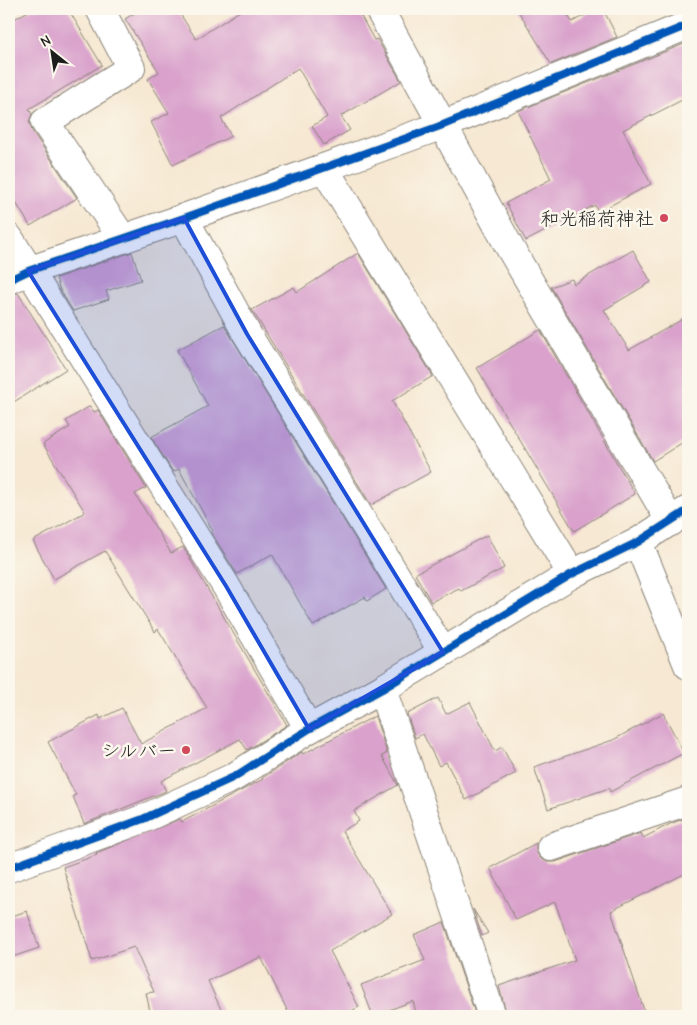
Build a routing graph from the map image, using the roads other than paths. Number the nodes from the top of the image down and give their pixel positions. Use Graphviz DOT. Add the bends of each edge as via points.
graph roads {
  1 [pos="100,9"];
  2 [pos="379,9"];
  3 [pos="688,25"];
  4 [pos="443,125"];
  5 [pos="324,168"];
  6 [pos="184,218"];
  7 [pos="9,238"];
  8 [pos="123,239"];
  9 [pos="18,275"];
  10 [pos="680,516"];
  11 [pos="638,542"];
  12 [pos="572,574"];
  13 [pos="443,652"];
  14 [pos="688,665"];
  15 [pos="382,689"];
  16 [pos="309,729"];
  17 [pos="688,801"];
  18 [pos="551,847"];
  19 [pos="9,868"];
  20 [pos="492,1016"];
  1 -- 8 [label="street" via="131,68 45,122"];
  2 -- 4 [label="street"];
  3 -- 4 [label="street"];
  4 -- 5 [label="street"];
  4 -- 10 [label="street" via="510,248"];
  5 -- 6 [label="street"];
  5 -- 12 [label="street"];
  6 -- 8 [label="street"];
  6 -- 13 [label="street" via="247,334"];
  7 -- 9 [label="street"];
  8 -- 9 [label="street"];
  9 -- 16 [label="street" via="221,578"];
  10 -- 11 [label="street"];
  11 -- 12 [label="street"];
  11 -- 14 [label="street"];
  12 -- 13 [label="street"];
  13 -- 15 [label="street"];
  15 -- 16 [label="street"];
  15 -- 20 [label="street"];
  16 -- 19 [label="street" via="234,777 159,811"];
  17 -- 18 [label="street"];
}
